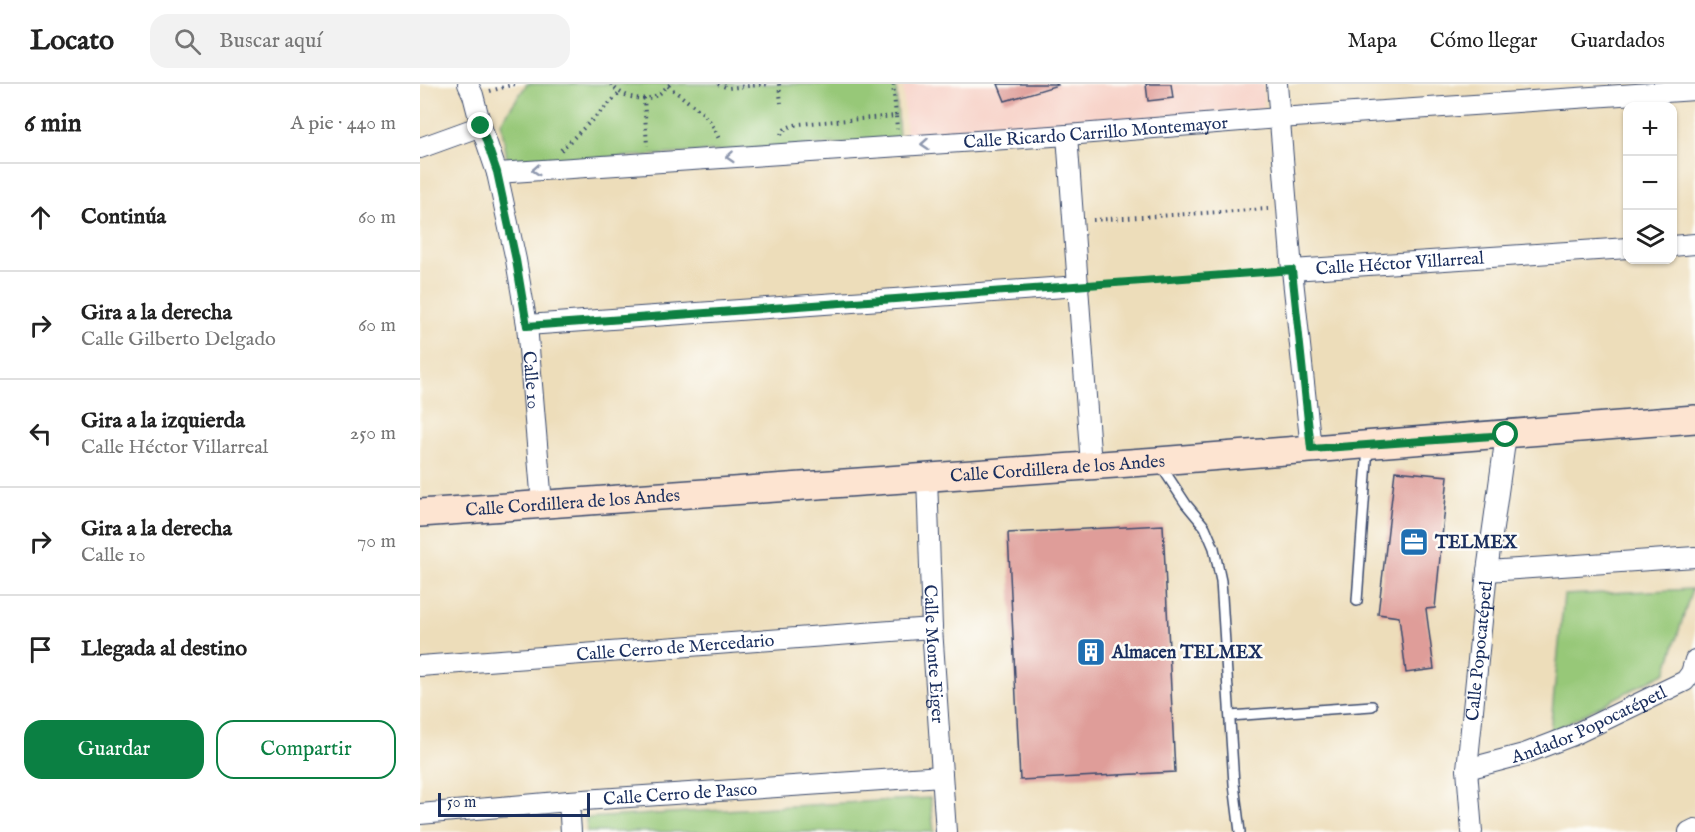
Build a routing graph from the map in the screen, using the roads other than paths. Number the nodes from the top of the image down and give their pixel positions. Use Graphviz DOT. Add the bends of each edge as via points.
graph roads {
  1 [pos="1277,84"];
  2 [pos="474,88"];
  3 [pos="1695,90"];
  4 [pos="1279,118"];
  5 [pos="481,126"];
  6 [pos="1067,135"];
  7 [pos="420,148"];
  8 [pos="497,172"];
  9 [pos="1695,244"];
  10 [pos="1677,246"];
  11 [pos="1623,248"];
  12 [pos="1292,270"];
  13 [pos="1079,286"];
  14 [pos="527,326"];
  15 [pos="1695,419"];
  16 [pos="1506,435"];
  17 [pos="1368,445"];
  18 [pos="1311,449"];
  19 [pos="1158,461"];
  20 [pos="1091,465"];
  21 [pos="927,476"];
  22 [pos="542,504"];
  23 [pos="420,513"];
  24 [pos="1695,557"];
  25 [pos="1487,571"];
  26 [pos="1357,601"];
  27 [pos="932,628"];
  28 [pos="1695,660"];
  29 [pos="420,666"];
  30 [pos="1372,706"];
  31 [pos="1230,716"];
  32 [pos="1467,769"];
  33 [pos="942,776"];
  34 [pos="569,801"];
  35 [pos="420,813"];
  36 [pos="1695,829"];
  37 [pos="571,832"];
  38 [pos="946,832"];
  39 [pos="1240,832"];
  40 [pos="1472,832"];
  41 [pos="1689,832"];
  1 -- 4 [label="street"];
  2 -- 5 [label="street, Calle 10"];
  3 -- 4 [label="street, Calle Ricardo Carrillo Montemayor"];
  4 -- 6 [label="street, Calle Ricardo Carrillo Montemayor"];
  4 -- 12 [label="street"];
  5 -- 7 [label="street"];
  5 -- 8 [label="street, Calle 10"];
  6 -- 8 [label="street, Calle Ricardo Carrillo Montemayor, one-way"];
  6 -- 13 [label="street"];
  8 -- 14 [label="street, Calle 10"];
  9 -- 10 [label="street"];
  11 -- 12 [label="street, Calle Héctor Villarreal"];
  12 -- 18 [label="street"];
  13 -- 14 [label="street"];
  13 -- 20 [label="street"];
  14 -- 22 [label="street, Calle 10"];
  15 -- 16 [label="street, Calle Cordillera de los Andes"];
  16 -- 17 [label="street, Calle Cordillera de los Andes"];
  16 -- 25 [label="street, Calle Popocatépetl"];
  17 -- 18 [label="street, Calle Cordillera de los Andes"];
  17 -- 26 [label="lane"];
  18 -- 19 [label="street, Calle Cordillera de los Andes"];
  19 -- 20 [label="street, Calle Cordillera de los Andes"];
  19 -- 31 [label="lane" via="1205,527 1214,548 1221,580"];
  20 -- 21 [label="street, Calle Cordillera de los Andes"];
  21 -- 22 [label="street, Calle Cordillera de los Andes"];
  21 -- 27 [label="street, Calle Monte Eiger"];
  22 -- 23 [label="street, Calle Cordillera de los Andes"];
  24 -- 25 [label="street"];
  25 -- 32 [label="street, Calle Popocatépetl"];
  27 -- 29 [label="street, Calle Cerro de Mercedario"];
  27 -- 33 [label="street, Calle Monte Eiger"];
  28 -- 32 [label="street, Andador Popocatépetl" via="1685,681 1581,731 1524,754"];
  30 -- 31 [label="lane"];
  31 -- 39 [label="lane"];
  32 -- 40 [label="street, Calle Popocatépetl"];
  33 -- 34 [label="street, Calle Cerro de Pasco"];
  33 -- 38 [label="street, Calle Monte Eiger"];
  34 -- 35 [label="street, Calle Cerro de Pasco"];
  34 -- 37 [label="street"];
  36 -- 41 [label="street"];
}
